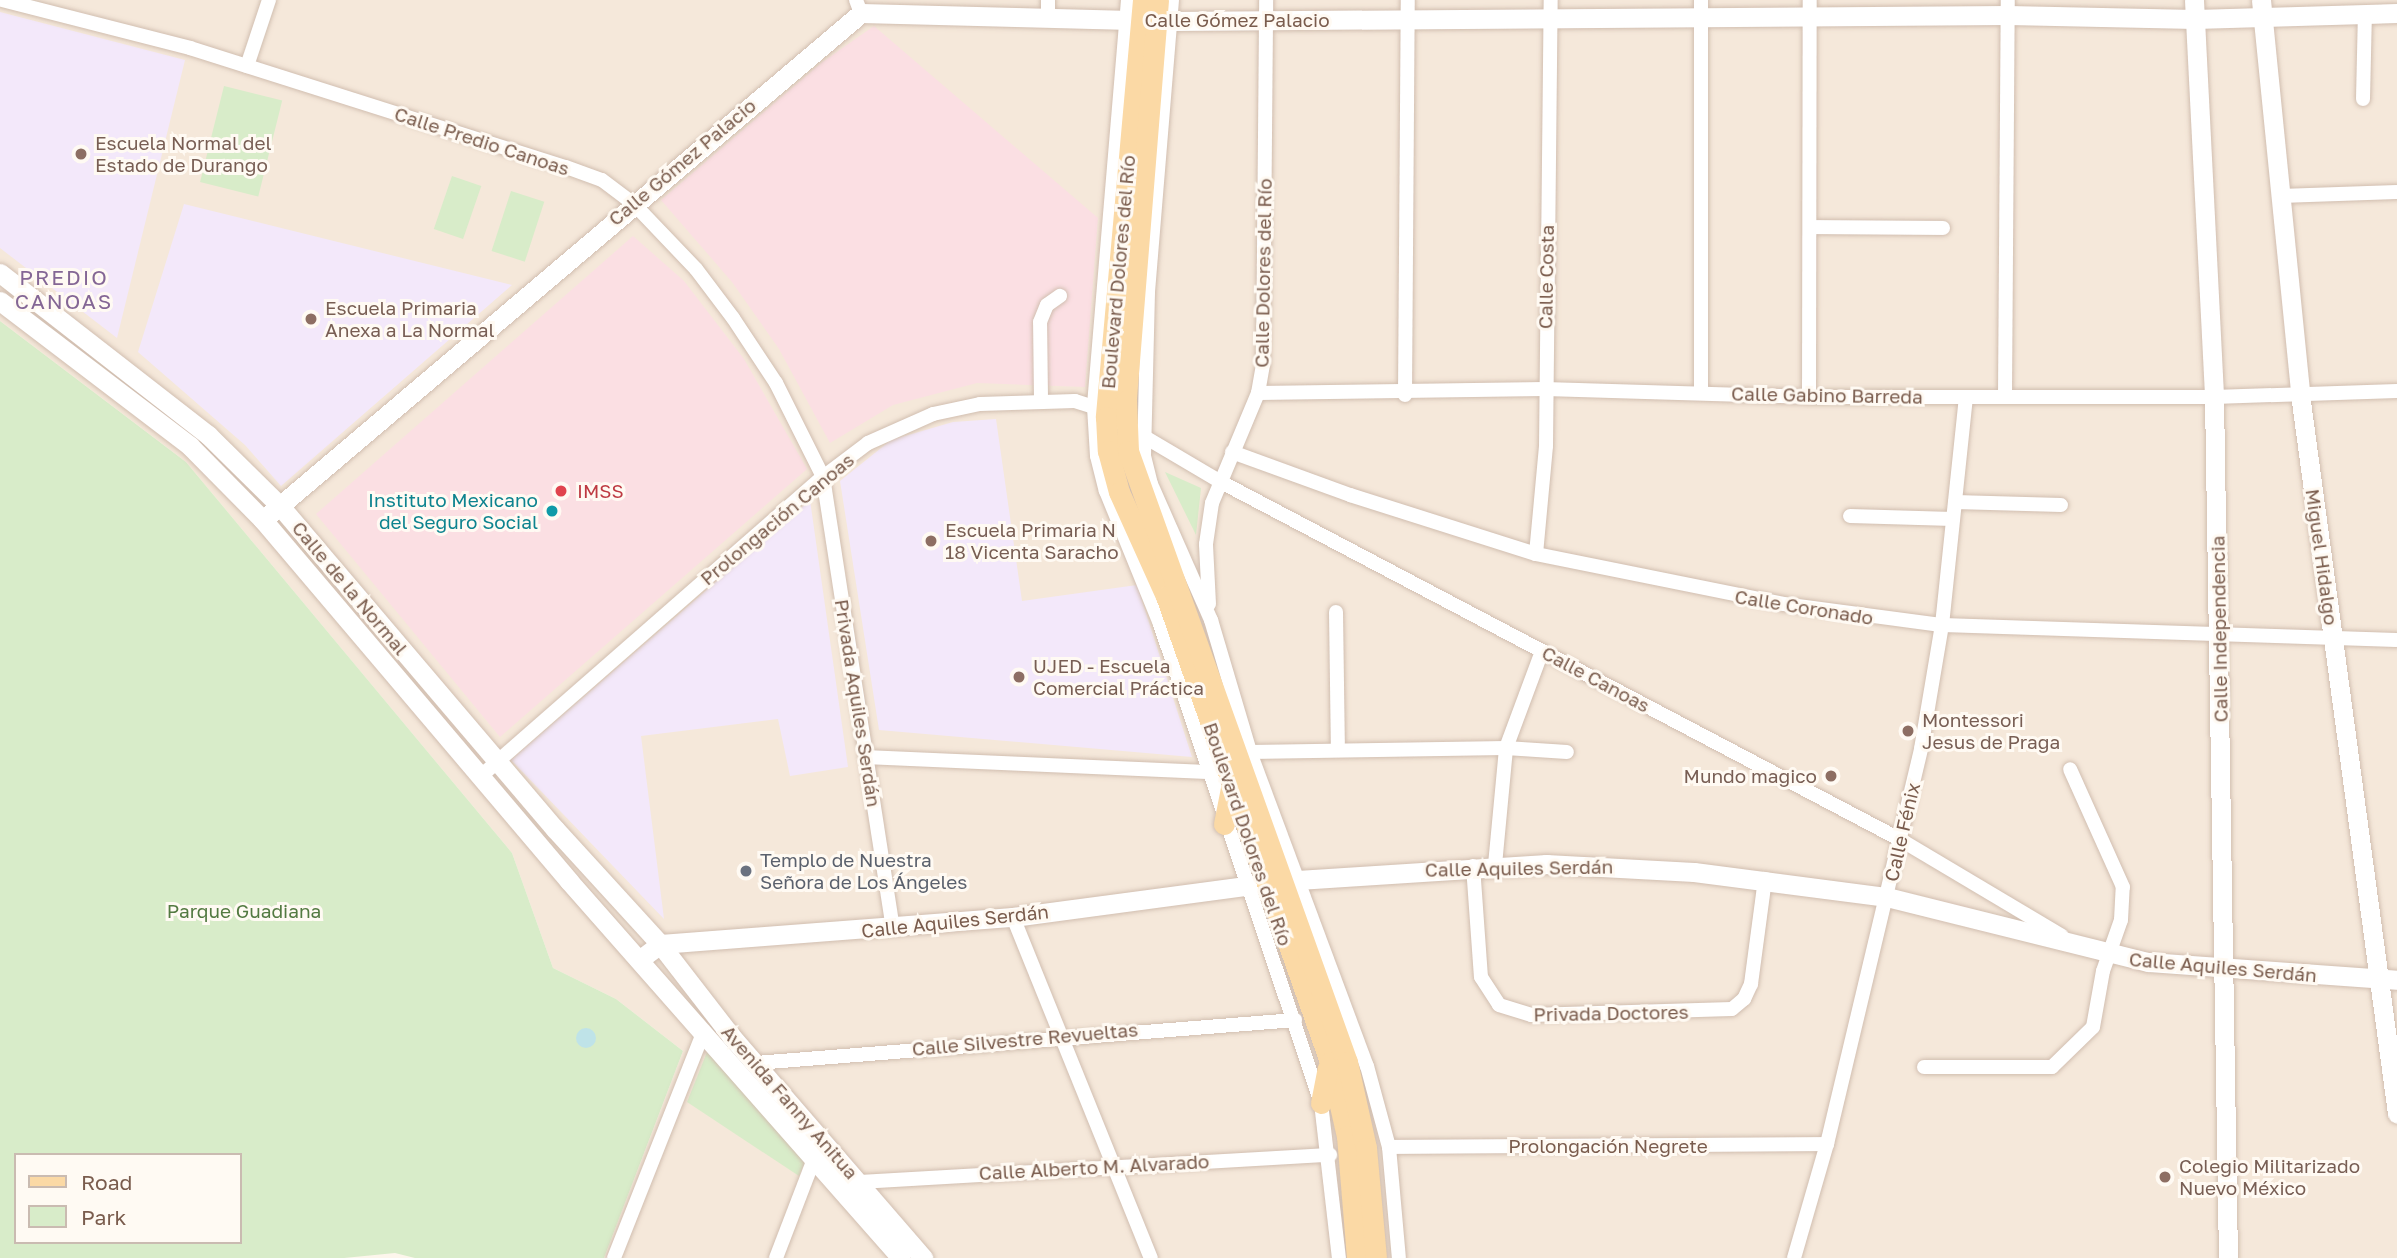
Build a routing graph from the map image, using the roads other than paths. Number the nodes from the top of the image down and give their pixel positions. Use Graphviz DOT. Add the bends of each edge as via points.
graph roads {
  1 [pos="2,0"];
  2 [pos="269,0"];
  3 [pos="1172,0"];
  4 [pos="1266,0"];
  5 [pos="895,6"];
  6 [pos="858,7"];
  7 [pos="2008,7"];
  8 [pos="1701,8"];
  9 [pos="1048,9"];
  10 [pos="1408,9"];
  11 [pos="1551,9"];
  12 [pos="1810,9"];
  13 [pos="2262,9"];
  14 [pos="2195,10"];
  15 [pos="1146,12"];
  16 [pos="2397,13"];
  17 [pos="2365,14"];
  18 [pos="1266,21"];
  19 [pos="247,66"];
  20 [pos="2362,99"];
  21 [pos="2397,192"];
  22 [pos="2280,196"];
  23 [pos="633,203"];
  24 [pos="1810,227"];
  25 [pos="1943,228"];
  26 [pos="0,273"];
  27 [pos="1060,296"];
  28 [pos="0,301"];
  29 [pos="1545,389"];
  30 [pos="2397,391"];
  31 [pos="1258,393"];
  32 [pos="1701,393"];
  33 [pos="2300,394"];
  34 [pos="1405,395"];
  35 [pos="2005,395"];
  36 [pos="1809,397"];
  37 [pos="1966,397"];
  38 [pos="2214,397"];
  39 [pos="1041,399"];
  40 [pos="1100,412"];
  41 [pos="1134,431"];
  42 [pos="1232,452"];
  43 [pos="823,477"];
  44 [pos="1219,481"];
  45 [pos="1119,492"];
  46 [pos="1955,502"];
  47 [pos="2061,505"];
  48 [pos="280,506"];
  49 [pos="1850,516"];
  50 [pos="1953,519"];
  51 [pos="264,520"];
  52 [pos="1124,533"];
  53 [pos="1536,554"];
  54 [pos="1336,612"];
  55 [pos="1211,620"];
  56 [pos="1942,625"];
  57 [pos="2219,633"];
  58 [pos="2333,638"];
  59 [pos="2397,640"];
  60 [pos="1542,651"];
  61 [pos="1506,748"];
  62 [pos="1338,749"];
  63 [pos="1567,751"];
  64 [pos="1250,752"];
  65 [pos="866,757"];
  66 [pos="498,761"];
  67 [pos="2070,769"];
  68 [pos="1206,772"];
  69 [pos="481,776"];
  70 [pos="1231,785"];
  71 [pos="1224,824"];
  72 [pos="1900,840"];
  73 [pos="1495,865"];
  74 [pos="1473,866"];
  75 [pos="1765,879"];
  76 [pos="1273,882"];
  77 [pos="1887,897"];
  78 [pos="1013,917"];
  79 [pos="893,929"];
  80 [pos="660,944"];
  81 [pos="2082,948"];
  82 [pos="2108,955"];
  83 [pos="639,960"];
  84 [pos="2225,970"];
  85 [pos="2388,980"];
  86 [pos="1295,1020"];
  87 [pos="704,1031"];
  88 [pos="1062,1035"];
  89 [pos="731,1036"];
  90 [pos="1330,1062"];
  91 [pos="756,1063"];
  92 [pos="1924,1067"];
  93 [pos="1321,1103"];
  94 [pos="2397,1113"];
  95 [pos="1827,1144"];
  96 [pos="1389,1147"];
  97 [pos="818,1148"];
  98 [pos="1330,1155"];
  99 [pos="1114,1164"];
  100 [pos="858,1182"];
  101 [pos="614,1258"];
  102 [pos="776,1258"];
  103 [pos="901,1258"];
  104 [pos="923,1258"];
  105 [pos="1151,1258"];
  106 [pos="1339,1258"];
  107 [pos="1357,1258"];
  108 [pos="1376,1258"];
  109 [pos="1399,1258"];
  110 [pos="1794,1258"];
  111 [pos="2228,1258"];
  1 -- 19 [label="street, Calle Predio Canoas"];
  2 -- 19 [label="street"];
  3 -- 15 [label="street"];
  4 -- 18 [label="street, Calle Dolores del Río"];
  5 -- 6 [label="street, Calle Gómez Palacio"];
  5 -- 9 [label="street, Calle Gómez Palacio"];
  6 -- 23 [label="street, Calle Gómez Palacio"];
  7 -- 12 [label="street, Calle Gómez Palacio"];
  7 -- 14 [label="street, Calle Gómez Palacio"];
  7 -- 35 [label="street"];
  8 -- 11 [label="street, Calle Gómez Palacio"];
  8 -- 12 [label="street, Calle Gómez Palacio"];
  8 -- 32 [label="street"];
  9 -- 15 [label="street, Calle Gómez Palacio"];
  10 -- 11 [label="street, Calle Gómez Palacio"];
  10 -- 18 [label="street, Calle Gómez Palacio"];
  10 -- 34 [label="street"];
  11 -- 29 [label="street, Calle Costa"];
  12 -- 24 [label="street"];
  13 -- 14 [label="street, Calle Gómez Palacio"];
  13 -- 17 [label="street, Calle Gómez Palacio"];
  13 -- 22 [label="street, Miguel Hidalgo"];
  14 -- 38 [label="street, Calle Independencia"];
  15 -- 18 [label="street, Calle Gómez Palacio"];
  15 -- 40 [label="main road, Boulevard Dolores del Río"];
  15 -- 41 [label="main road, Boulevard Dolores del Río"];
  16 -- 17 [label="street, Calle Gómez Palacio"];
  17 -- 20 [label="street"];
  18 -- 31 [label="street, Calle Dolores del Río" via="1265,319"];
  19 -- 23 [label="street, Calle Predio Canoas" via="566,167 602,180"];
  21 -- 22 [label="street"];
  22 -- 33 [label="street, Miguel Hidalgo"];
  23 -- 43 [label="street, Calle Predio Canoas" via="696,269 733,318 776,383"];
  23 -- 48 [label="street, Calle Gómez Palacio"];
  24 -- 25 [label="street"];
  24 -- 36 [label="street"];
  26 -- 48 [label="street, Calle de la Normal" via="208,435"];
  27 -- 39 [label="street" via="1047,305 1040,321"];
  28 -- 51 [label="street, Calle de la Normal" via="180,438"];
  29 -- 32 [label="street, Calle Gabino Barreda"];
  29 -- 34 [label="street, Calle Gabino Barreda"];
  29 -- 53 [label="street, Calle Costa"];
  30 -- 33 [label="street, Calle Gabino Barreda"];
  31 -- 34 [label="street, Calle Gabino Barreda"];
  31 -- 42 [label="street, Calle Dolores del Río"];
  32 -- 36 [label="street, Calle Gabino Barreda"];
  33 -- 38 [label="street, Calle Gabino Barreda"];
  33 -- 58 [label="street, Miguel Hidalgo"];
  35 -- 37 [label="street, Calle Gabino Barreda"];
  35 -- 38 [label="street, Calle Gabino Barreda"];
  36 -- 37 [label="street, Calle Gabino Barreda"];
  37 -- 46 [label="street, Calle Fénix"];
  38 -- 57 [label="street, Calle Independencia"];
  39 -- 40 [label="street, Prolongación Canoas"];
  39 -- 43 [label="street, Prolongación Canoas" via="933,414 894,428"];
  40 -- 41 [label="street, Calle Canoas"];
  40 -- 45 [label="main road, Boulevard Dolores del Río"];
  40 -- 52 [label="street" via="1100,472"];
  41 -- 44 [label="street, Calle Canoas"];
  41 -- 55 [label="street" via="1146,471"];
  41 -- 76 [label="main road, Boulevard Dolores del Río" via="1143,502 1192,621"];
  42 -- 44 [label="street, Calle Dolores del Río"];
  42 -- 53 [label="street, Calle Coronado"];
  43 -- 65 [label="street, Privada Aquiles Serdán"];
  43 -- 66 [label="street, Prolongación Canoas"];
  44 -- 55 [label="street, Calle Dolores del Río" via="1206,544"];
  44 -- 60 [label="street, Calle Canoas"];
  45 -- 52 [label="main road"];
  45 -- 70 [label="main road, Boulevard Dolores del Río" via="1155,567"];
  46 -- 47 [label="street"];
  46 -- 50 [label="street, Calle Fénix"];
  48 -- 51 [label="street, Calle Gómez Palacio"];
  48 -- 66 [label="street, Calle de la Normal"];
  49 -- 50 [label="street"];
  50 -- 56 [label="street, Calle Fénix"];
  51 -- 69 [label="street, Calle de la Normal"];
  52 -- 68 [label="street" via="1160,624"];
  53 -- 56 [label="street, Calle Coronado" via="1713,592"];
  54 -- 62 [label="street"];
  55 -- 64 [label="street"];
  56 -- 57 [label="street, Calle Coronado"];
  56 -- 72 [label="street, Calle Fénix"];
  57 -- 58 [label="street, Calle Coronado"];
  57 -- 84 [label="street, Calle Independencia"];
  58 -- 59 [label="street, Calle Coronado"];
  58 -- 85 [label="street, Miguel Hidalgo"];
  60 -- 61 [label="street"];
  60 -- 72 [label="street, Calle Canoas"];
  61 -- 62 [label="street"];
  61 -- 63 [label="street"];
  61 -- 73 [label="street"];
  62 -- 64 [label="street"];
  64 -- 76 [label="street"];
  65 -- 68 [label="street"];
  65 -- 79 [label="street, Privada Aquiles Serdán"];
  66 -- 69 [label="street, Prolongación Canoas"];
  66 -- 80 [label="street, Calle de la Normal"];
  67 -- 82 [label="street" via="2123,887 2120,920"];
  68 -- 71 [label="street"];
  69 -- 83 [label="street, Calle de la Normal"];
  70 -- 71 [label="main road"];
  70 -- 76 [label="main road, Boulevard Dolores del Río"];
  71 -- 76 [label="street"];
  72 -- 77 [label="street, Calle Fénix"];
  72 -- 81 [label="street, Calle Canoas"];
  73 -- 74 [label="street, Calle Aquiles Serdán"];
  73 -- 75 [label="street, Calle Aquiles Serdán" via="1650,867"];
  74 -- 75 [label="street, Privada Doctores" via="1481,977 1499,1006 1531,1015 1732,1009 1744,999 1751,984"];
  74 -- 76 [label="street, Calle Aquiles Serdán"];
  75 -- 77 [label="street, Calle Aquiles Serdán"];
  76 -- 78 [label="street, Calle Aquiles Serdán"];
  76 -- 86 [label="street"];
  76 -- 90 [label="main road, Boulevard Dolores del Río"];
  76 -- 96 [label="street" via="1367,1066"];
  76 -- 108 [label="main road, Boulevard Dolores del Río" via="1347,1062 1359,1109"];
  77 -- 81 [label="street, Calle Aquiles Serdán"];
  77 -- 95 [label="street, Calle Fénix"];
  78 -- 79 [label="street, Calle Aquiles Serdán"];
  78 -- 88 [label="street"];
  79 -- 80 [label="street, Calle Aquiles Serdán"];
  80 -- 83 [label="street"];
  80 -- 89 [label="street, Avenida Fanny Anitua"];
  81 -- 82 [label="street, Calle Aquiles Serdán"];
  82 -- 84 [label="street, Calle Aquiles Serdán"];
  82 -- 92 [label="street" via="2092,1027 2058,1064 2043,1068"];
  83 -- 87 [label="street, Avenida Fanny Anitua"];
  84 -- 85 [label="street, Calle Aquiles Serdán"];
  84 -- 111 [label="street, Calle Independencia"];
  85 -- 94 [label="street, Miguel Hidalgo"];
  86 -- 88 [label="street, Calle Silvestre Revueltas"];
  86 -- 93 [label="street"];
  87 -- 89 [label="street" via="719,1029"];
  87 -- 97 [label="street, Avenida Fanny Anitua"];
  87 -- 101 [label="street"];
  88 -- 91 [label="street, Calle Silvestre Revueltas"];
  88 -- 99 [label="street"];
  89 -- 91 [label="street, Avenida Fanny Anitua"];
  90 -- 93 [label="main road"];
  90 -- 107 [label="main road, Boulevard Dolores del Río" via="1347,1136"];
  91 -- 97 [label="street, Avenida Fanny Anitua"];
  93 -- 98 [label="street"];
  95 -- 96 [label="street, Prolongación Negrete"];
  95 -- 110 [label="street, Calle Fénix"];
  96 -- 109 [label="street"];
  97 -- 100 [label="street, Avenida Fanny Anitua"];
  97 -- 102 [label="street"];
  97 -- 103 [label="street, Avenida Fanny Anitua"];
  98 -- 99 [label="street, Calle Alberto M. Alvarado"];
  98 -- 106 [label="street"];
  99 -- 100 [label="street, Calle Alberto M. Alvarado"];
  99 -- 105 [label="street"];
  100 -- 104 [label="street, Avenida Fanny Anitua"];
}
